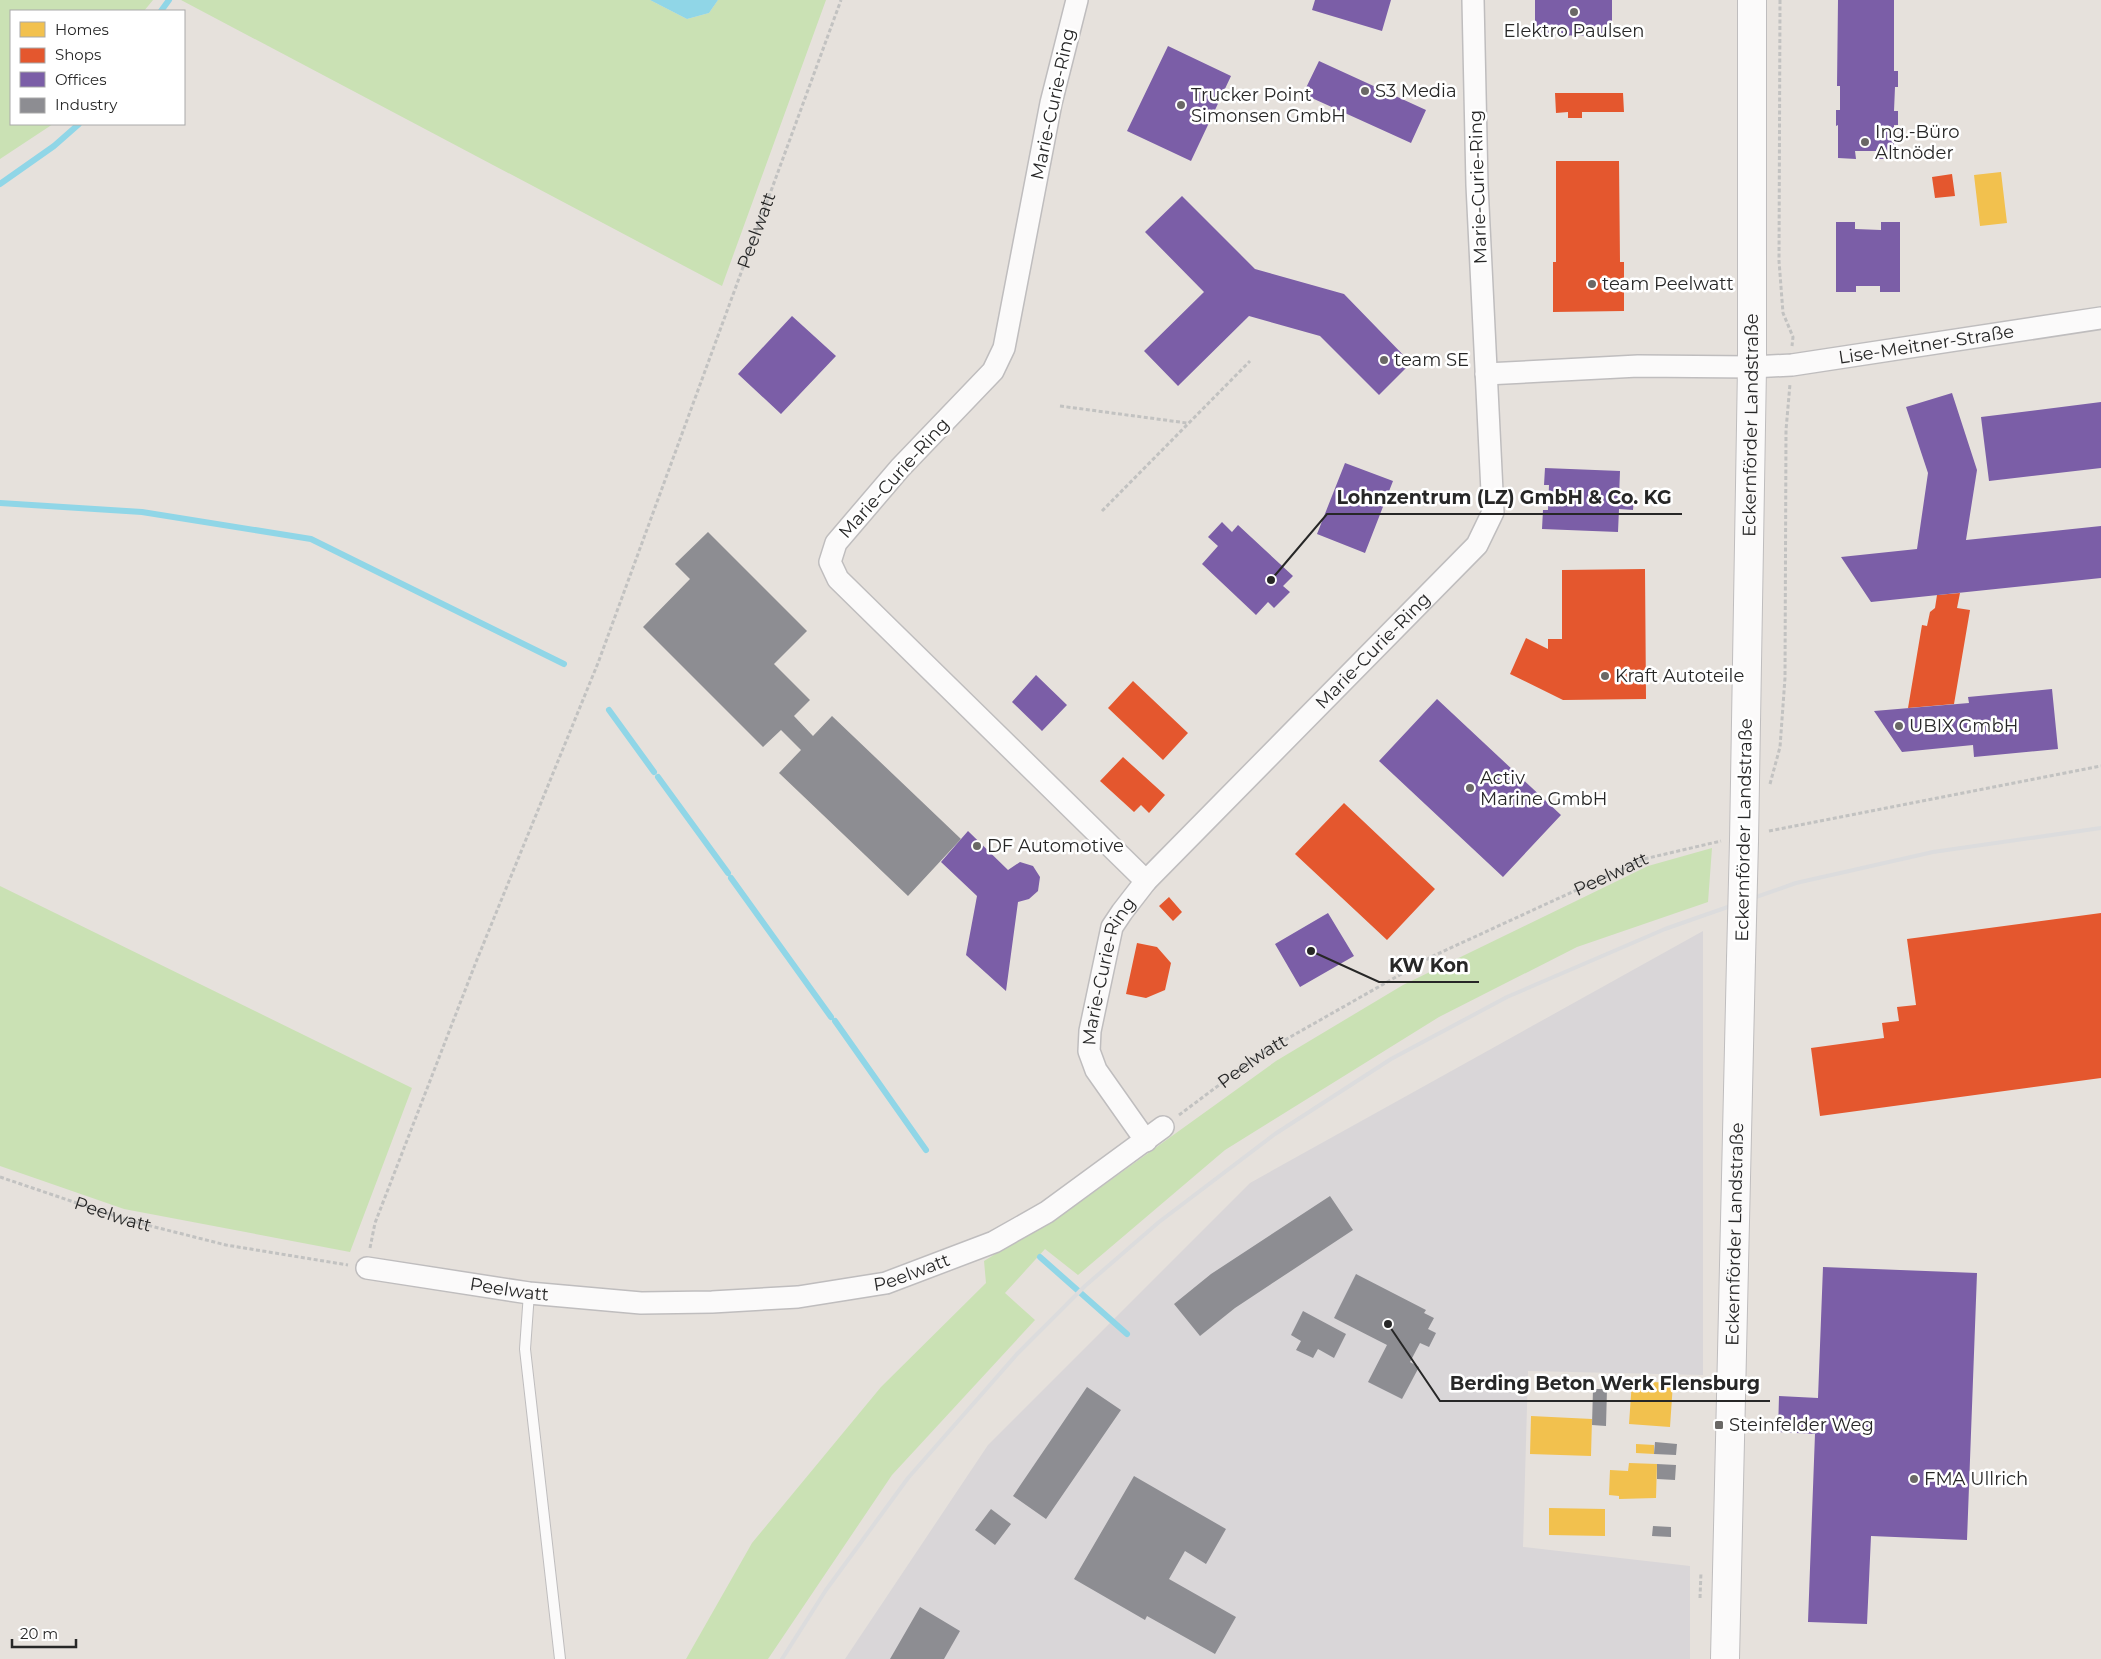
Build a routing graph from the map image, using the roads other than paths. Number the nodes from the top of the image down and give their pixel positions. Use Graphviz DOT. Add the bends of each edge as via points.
graph roads {
  1 [pos="1077,0"];
  2 [pos="1474,0"];
  3 [pos="1752,0"];
  4 [pos="2101,318"];
  5 [pos="1752,367"];
  6 [pos="1486,374"];
  7 [pos="1146,881"];
  8 [pos="1163,1127"];
  9 [pos="1146,1141"];
  10 [pos="368,1262"];
  11 [pos="529,1293"];
  12 [pos="560,1659"];
  13 [pos="1725,1659"];
  1 -- 7 [label="street, Marie-Curie-Ring" via="1051,103 1004,348 993,371 900,468 836,543 830,562 838,579"];
  2 -- 6 [label="street, Marie-Curie-Ring" via="1477,185"];
  3 -- 5 [label="street, Eckernförder Landstraße"];
  4 -- 5 [label="street, Lise-Meitner-Straße" via="1792,365"];
  5 -- 6 [label="street" via="1638,366"];
  5 -- 13 [label="street, Eckernförder Landstraße, bridge" via="1737,839 1741,959"];
  6 -- 7 [label="street, Marie-Curie-Ring" via="1493,512 1477,545"];
  7 -- 9 [label="street, Marie-Curie-Ring" via="1112,928 1090,1031 1089,1051 1096,1070"];
  8 -- 9 [label="street, Peelwatt"];
  9 -- 11 [label="street, Peelwatt" via="1047,1212 994,1242 886,1283 798,1297 712,1302 641,1302"];
  10 -- 11 [label="street, Peelwatt"];
  11 -- 12 [label="lane" via="525,1349"];
}
